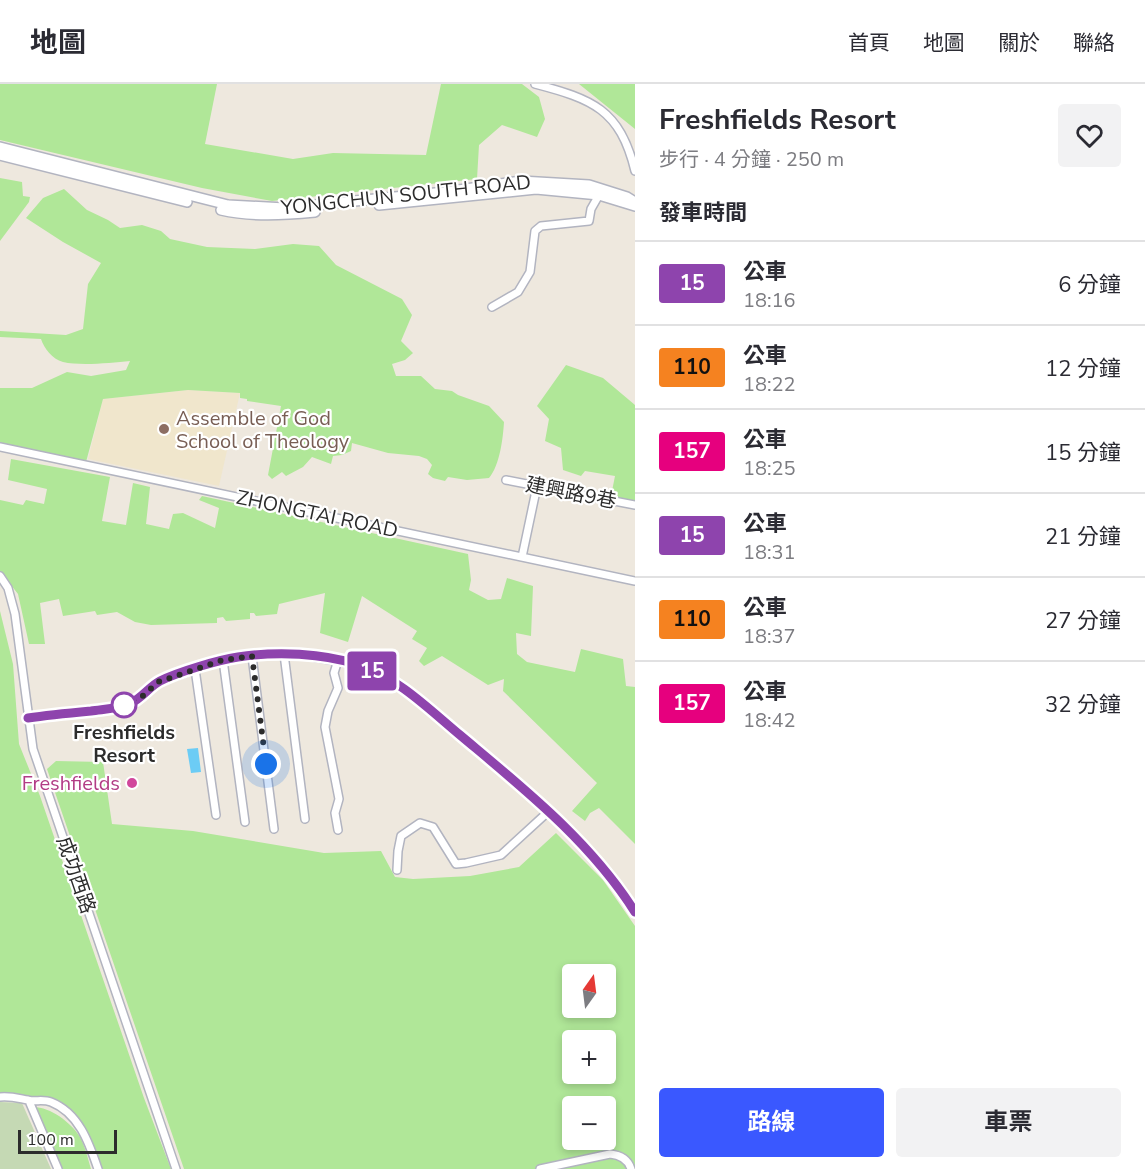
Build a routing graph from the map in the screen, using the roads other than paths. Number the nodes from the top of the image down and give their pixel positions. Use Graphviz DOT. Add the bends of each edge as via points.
graph roads {
  1 [pos="535,84"];
  2 [pos="0,147"];
  3 [pos="0,155"];
  4 [pos="20,156"];
  5 [pos="635,171"];
  6 [pos="599,195"];
  7 [pos="635,204"];
  8 [pos="286,211"];
  9 [pos="492,307"];
  10 [pos="0,447"];
  11 [pos="506,480"];
  12 [pos="537,486"];
  13 [pos="635,505"];
  14 [pos="522,557"];
  15 [pos="0,576"];
  16 [pos="635,581"];
  17 [pos="284,654"];
  18 [pos="252,656"];
  19 [pos="223,660"];
  20 [pos="338,660"];
  21 [pos="195,669"];
  22 [pos="28,718"];
  23 [pos="549,811"];
  24 [pos="216,815"];
  25 [pos="305,819"];
  26 [pos="245,822"];
  27 [pos="274,829"];
  28 [pos="338,830"];
  29 [pos="397,870"];
  30 [pos="635,912"];
  31 [pos="0,1097"];
  32 [pos="29,1101"];
  33 [pos="58,1169"];
  34 [pos="98,1169"];
  35 [pos="176,1169"];
  36 [pos="540,1169"];
  37 [pos="632,1169"];
  1 -- 5 [label="street" via="577,96 604,112 618,127"];
  2 -- 4 [label="street, YONGCHUN SOUTH ROAD"];
  3 -- 4 [label="street, YONGCHUN SOUTH ROAD"];
  4 -- 8 [label="street, YONGCHUN SOUTH ROAD" via="227,208"];
  6 -- 7 [label="street, YONGCHUN SOUTH ROAD"];
  6 -- 8 [label="street, YONGCHUN SOUTH ROAD" via="536,189"];
  6 -- 9 [label="street" via="591,208 590,221 541,226 534,231 530,272 518,292"];
  7 -- 8 [label="street, YONGCHUN SOUTH ROAD" via="627,197 589,185 521,181"];
  10 -- 14 [label="street, ZHONGTAI ROAD"];
  11 -- 12 [label="street, 建興路9巷"];
  12 -- 13 [label="street, 建興路9巷"];
  12 -- 14 [label="street"];
  14 -- 16 [label="street, ZHONGTAI ROAD"];
  15 -- 22 [label="street, 成功西路" via="8,588 15,614"];
  17 -- 18 [label="street"];
  17 -- 20 [label="street"];
  17 -- 25 [label="street"];
  18 -- 19 [label="street"];
  18 -- 27 [label="street"];
  19 -- 21 [label="street"];
  19 -- 26 [label="street"];
  20 -- 23 [label="street" via="378,673 411,694"];
  20 -- 28 [label="street" via="334,673 338,688 325,727 339,799 335,813"];
  21 -- 22 [label="street" via="158,682 131,704"];
  21 -- 24 [label="street"];
  22 -- 35 [label="street, 成功西路" via="33,749"];
  23 -- 29 [label="street" via="501,855 456,864 434,827 420,823 401,836"];
  23 -- 30 [label="street" via="586,847"];
  31 -- 32 [label="street" via="16,1096"];
  32 -- 33 [label="street"];
  32 -- 34 [label="street" via="48,1101 75,1120 87,1137"];
  36 -- 37 [label="street" via="610,1154 625,1159"];
}
